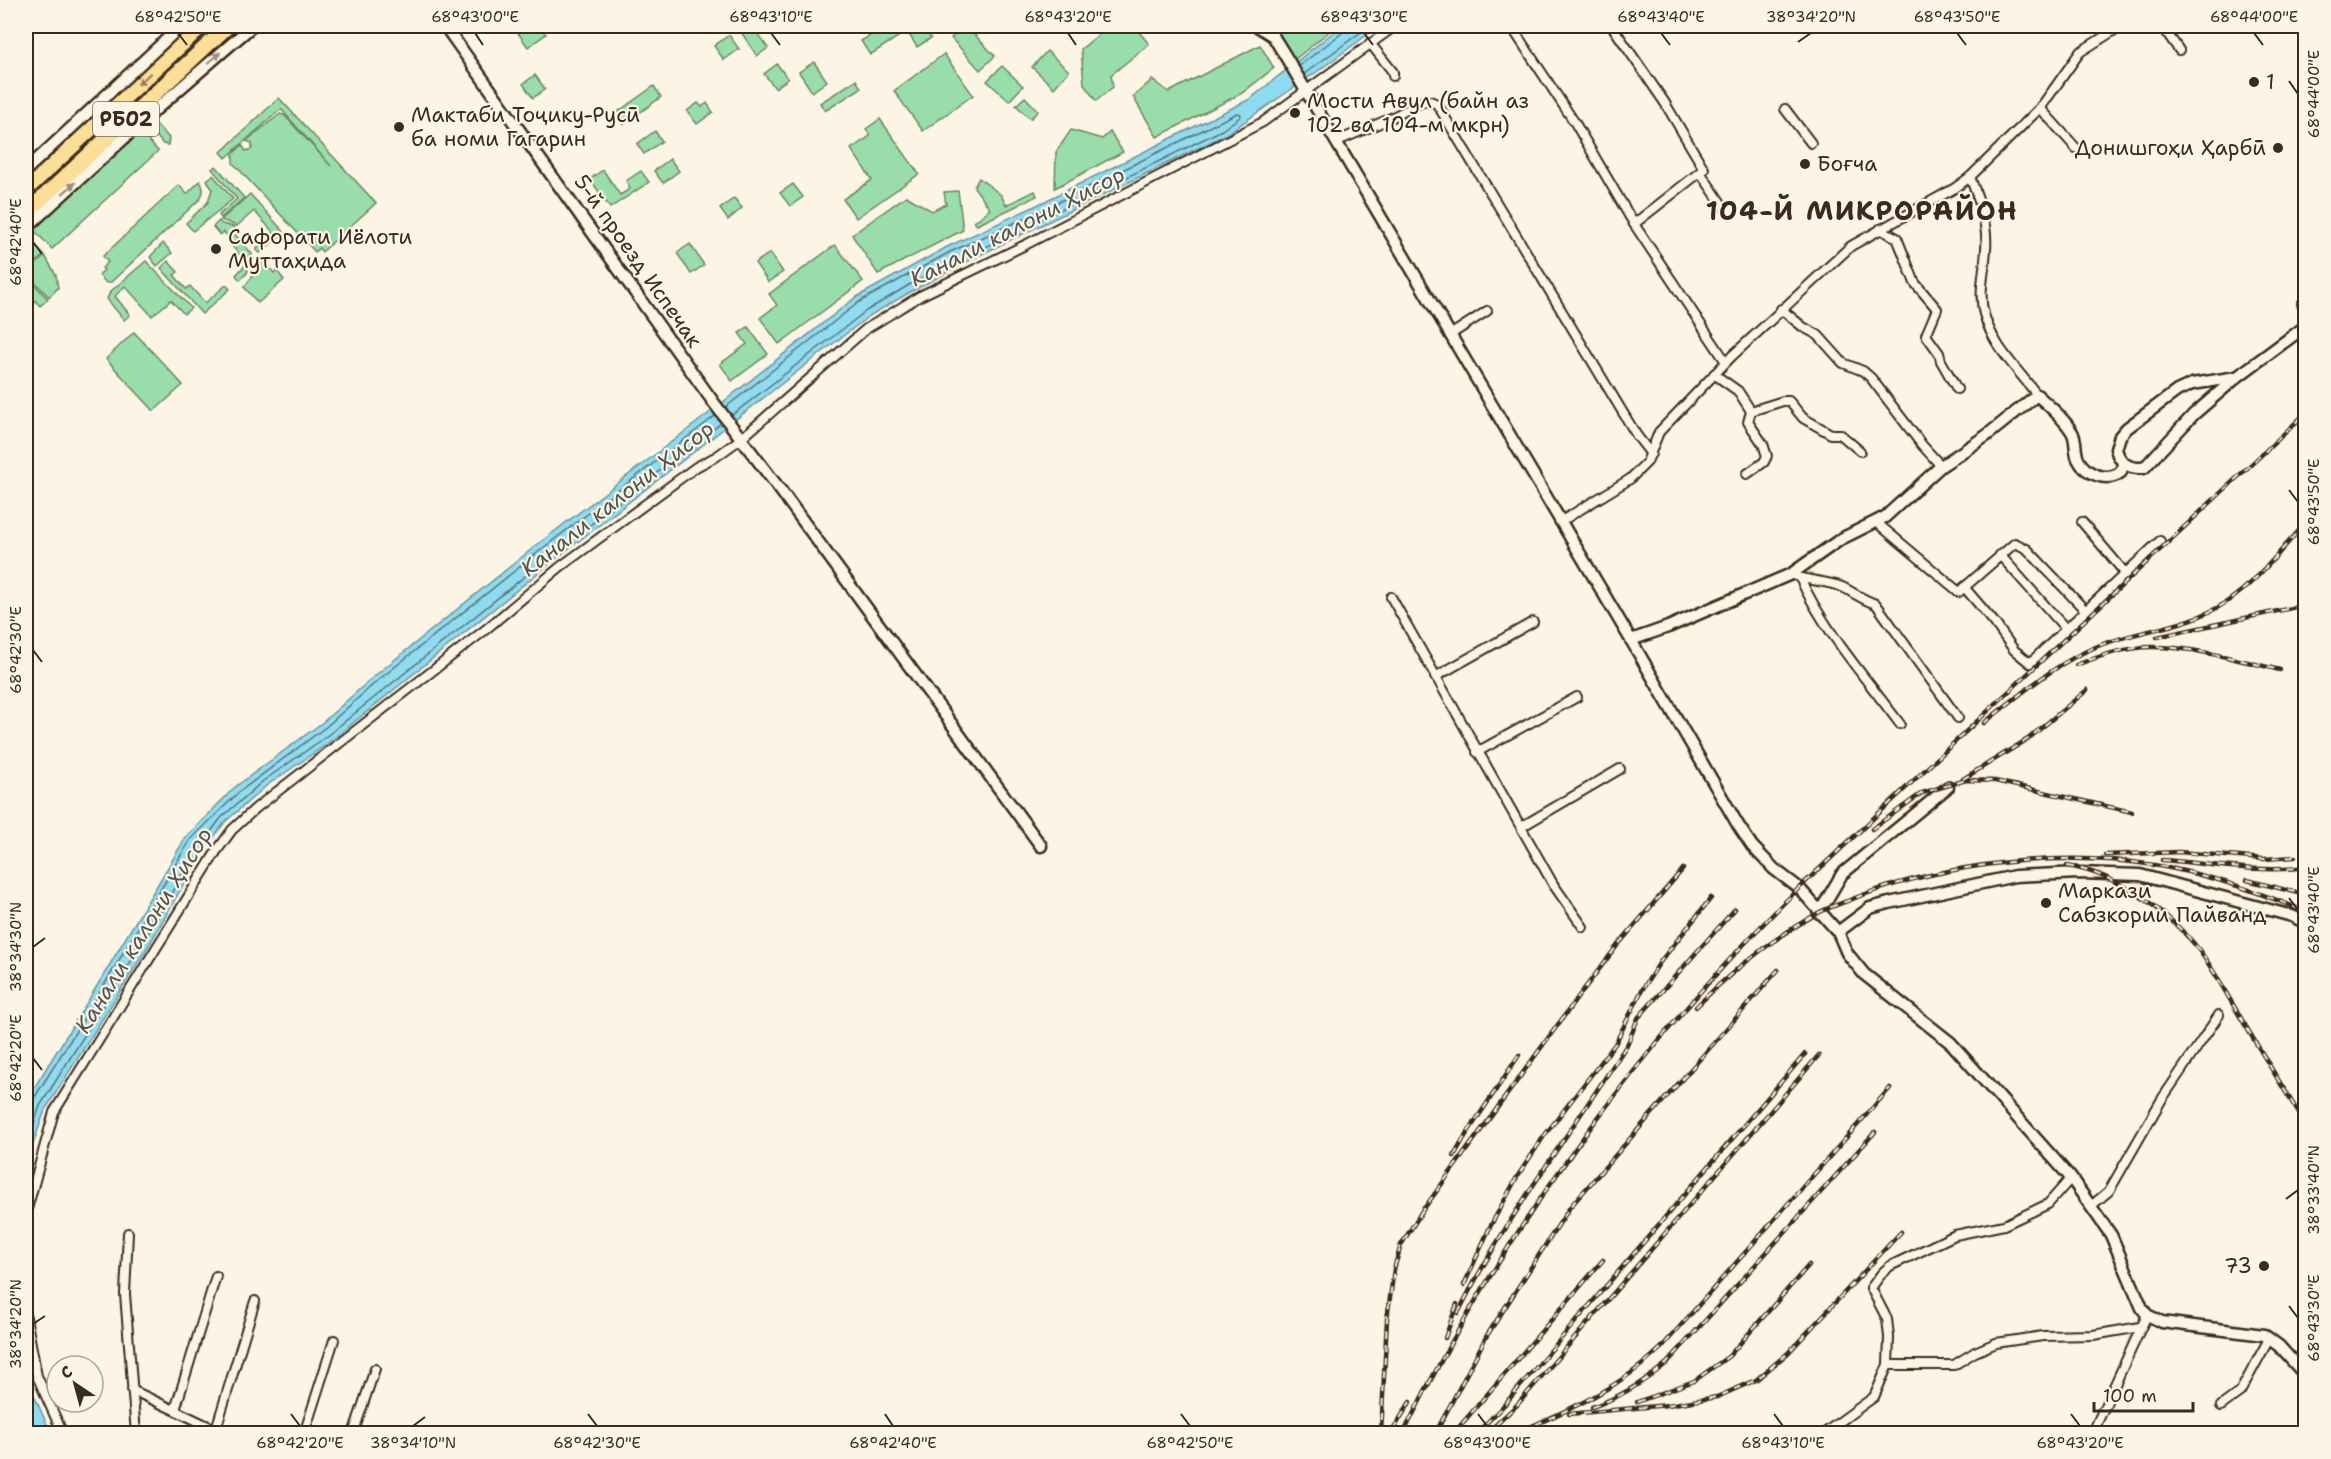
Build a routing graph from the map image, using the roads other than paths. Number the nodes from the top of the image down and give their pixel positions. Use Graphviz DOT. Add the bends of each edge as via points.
graph roads {
  1 [pos="181,26"];
  2 [pos="202,26"];
  3 [pos="230,26"];
  4 [pos="252,26"];
  5 [pos="445,26"];
  6 [pos="1257,26"];
  7 [pos="1395,26"];
  8 [pos="1511,26"];
  9 [pos="1612,26"];
  10 [pos="2121,26"];
  11 [pos="2162,26"];
  12 [pos="1371,43"];
  13 [pos="2179,51"];
  14 [pos="1393,76"];
  15 [pos="1306,92"];
  16 [pos="2040,108"];
  17 [pos="1785,109"];
  18 [pos="1335,142"];
  19 [pos="1811,143"];
  20 [pos="2076,148"];
  21 [pos="26,170"];
  22 [pos="1700,172"];
  23 [pos="1970,177"];
  24 [pos="26,190"];
  25 [pos="1723,207"];
  26 [pos="26,213"];
  27 [pos="1634,224"];
  28 [pos="26,228"];
  29 [pos="1880,229"];
  30 [pos="1781,309"];
  31 [pos="1487,311"];
  32 [pos="2306,326"];
  33 [pos="1450,335"];
  34 [pos="1726,362"];
  35 [pos="1714,375"];
  36 [pos="2237,378"];
  37 [pos="1957,389"];
  38 [pos="2037,395"];
  39 [pos="1751,411"];
  40 [pos="739,435"];
  41 [pos="1860,451"];
  42 [pos="1651,454"];
  43 [pos="2123,464"];
  44 [pos="1941,466"];
  45 [pos="1747,474"];
  46 [pos="1560,522"];
  47 [pos="1876,522"];
  48 [pos="2082,522"];
  49 [pos="2160,541"];
  50 [pos="2000,555"];
  51 [pos="2126,574"];
  52 [pos="1796,576"];
  53 [pos="1964,587"];
  54 [pos="1391,597"];
  55 [pos="2085,610"];
  56 [pos="1533,621"];
  57 [pos="2066,629"];
  58 [pos="1631,640"];
  59 [pos="1435,677"];
  60 [pos="1577,697"];
  61 [pos="1958,718"];
  62 [pos="1900,724"];
  63 [pos="1477,752"];
  64 [pos="1620,770"];
  65 [pos="1948,787"];
  66 [pos="1521,826"];
  67 [pos="1041,846"];
  68 [pos="1819,913"];
  69 [pos="2306,922"];
  70 [pos="1583,927"];
  71 [pos="1838,932"];
  72 [pos="2219,1016"];
  73 [pos="2071,1178"];
  74 [pos="2091,1206"];
  75 [pos="26,1212"];
  76 [pos="128,1233"];
  77 [pos="216,1276"];
  78 [pos="255,1301"];
  79 [pos="2147,1316"];
  80 [pos="26,1317"];
  81 [pos="2140,1327"];
  82 [pos="2269,1338"];
  83 [pos="334,1340"];
  84 [pos="1888,1365"];
  85 [pos="375,1369"];
  86 [pos="2306,1376"];
  87 [pos="132,1390"];
  88 [pos="2221,1406"];
  89 [pos="175,1410"];
  90 [pos="216,1429"];
  91 [pos="63,1434"];
  92 [pos="136,1434"];
  93 [pos="225,1434"];
  94 [pos="304,1434"];
  95 [pos="353,1434"];
  96 [pos="1823,1434"];
  97 [pos="2092,1434"];
  1 -- 21 [label="street"];
  2 -- 24 [label="highway, РБ02, one-way"];
  3 -- 26 [label="highway, РБ02"];
  28 -- 4 [label="street, one-way"];
  5 -- 40 [label="street, 5-й проезд Испечак"];
  6 -- 15 [label="street" via="1273,36"];
  7 -- 12 [label="street"];
  8 -- 27 [label="street" via="1575,123"];
  9 -- 22 [label="street" via="1665,103 1704,169"];
  10 -- 16 [label="street" via="2080,52"];
  11 -- 13 [label="street"];
  12 -- 14 [label="street"];
  12 -- 15 [label="street"];
  15 -- 18 [label="street"];
  15 -- 40 [label="street" via="1241,134 911,301 866,329"];
  16 -- 20 [label="street"];
  16 -- 23 [label="street"];
  17 -- 19 [label="street"];
  18 -- 33 [label="street"];
  18 -- 42 [label="street" via="1422,102 1437,104 1562,315"];
  22 -- 25 [label="street"];
  22 -- 27 [label="street"];
  23 -- 29 [label="street"];
  23 -- 38 [label="street" via="1986,227 1983,311 2001,352"];
  27 -- 34 [label="street"];
  29 -- 30 [label="street" via="1851,246"];
  29 -- 37 [label="street" via="1897,238 1915,284 1937,309 1926,335 1940,352 1941,362"];
  30 -- 34 [label="street"];
  30 -- 44 [label="street" via="1818,335 1842,363 1871,378"];
  31 -- 33 [label="street"];
  32 -- 36 [label="street"];
  33 -- 46 [label="street"];
  34 -- 35 [label="street"];
  35 -- 39 [label="street" via="1738,391"];
  35 -- 42 [label="street" via="1659,432"];
  36 -- 43 [label="street" via="2194,414 2144,468 2133,469"];
  36 -- 43 [label="street" via="2192,384 2135,422 2117,444"];
  38 -- 43 [label="street" via="2074,435 2077,458 2086,469 2107,477 2121,472"];
  38 -- 44 [label="street"];
  39 -- 41 [label="street" via="1789,401 1803,418 1831,434 1840,434"];
  39 -- 45 [label="street" via="1748,422 1767,456"];
  40 -- 67 [label="street, 5-й проезд Испечак"];
  40 -- 75 [label="street" via="717,456 696,467 560,567 232,830 54,1112"];
  42 -- 46 [label="street" via="1630,479"];
  44 -- 47 [label="street"];
  46 -- 58 [label="street"];
  47 -- 52 [label="street" via="1841,539"];
  47 -- 53 [label="street" via="1959,592"];
  48 -- 51 [label="street"];
  49 -- 51 [label="street"];
  50 -- 53 [label="street"];
  50 -- 55 [label="street" via="2015,543 2027,549"];
  50 -- 57 [label="street"];
  51 -- 55 [label="street"];
  52 -- 58 [label="street"];
  52 -- 61 [label="street" via="1841,587 1876,604"];
  52 -- 62 [label="street" via="1835,638"];
  53 -- 57 [label="street" via="2014,650 2030,663"];
  54 -- 59 [label="street"];
  55 -- 57 [label="street"];
  56 -- 59 [label="street"];
  58 -- 68 [label="street" via="1752,846"];
  59 -- 63 [label="street"];
  60 -- 63 [label="street"];
  63 -- 66 [label="street"];
  64 -- 66 [label="street"];
  65 -- 68 [label="street" via="1842,874"];
  66 -- 70 [label="street" via="1553,884"];
  68 -- 71 [label="street"];
  69 -- 71 [label="street" via="2140,875 2079,873 2015,876 1889,903 1870,908"];
  71 -- 73 [label="street" via="1847,953 1864,974 1951,1043"];
  72 -- 74 [label="street" via="2162,1099 2109,1191"];
  73 -- 74 [label="street"];
  73 -- 84 [label="street" via="2048,1204 2004,1225 1955,1235 1882,1272 1871,1288 1887,1319"];
  74 -- 79 [label="street" via="2111,1235"];
  76 -- 87 [label="street" via="124,1294"];
  77 -- 89 [label="street"];
  78 -- 90 [label="street"];
  79 -- 81 [label="street"];
  79 -- 82 [label="street" via="2162,1322"];
  80 -- 91 [label="street" via="37,1376"];
  81 -- 84 [label="street" via="1996,1343 1954,1365"];
  81 -- 97 [label="street"];
  82 -- 86 [label="street"];
  82 -- 88 [label="street" via="2240,1392"];
  83 -- 94 [label="street"];
  84 -- 96 [label="street" via="1874,1397"];
  85 -- 95 [label="street"];
  87 -- 89 [label="street"];
  87 -- 92 [label="street"];
  89 -- 90 [label="street"];
  90 -- 93 [label="street"];
}
